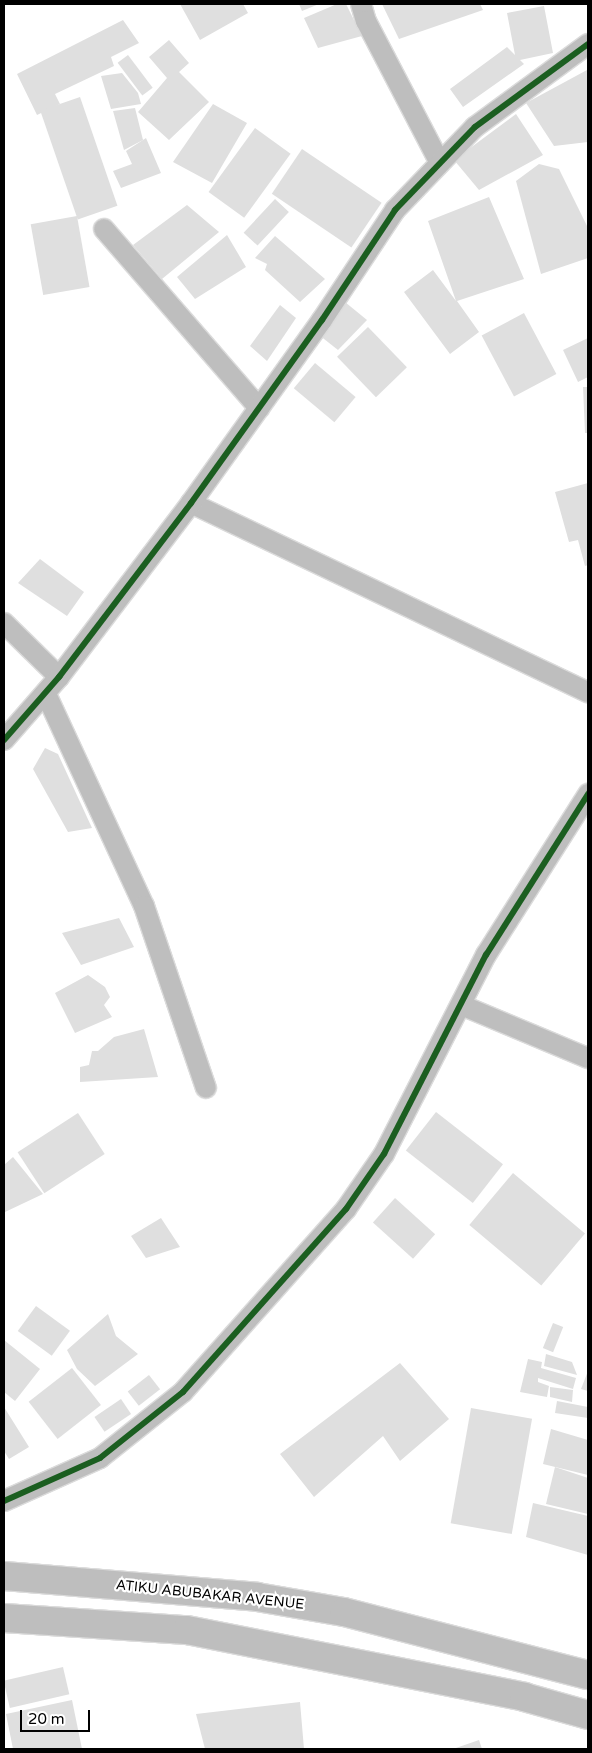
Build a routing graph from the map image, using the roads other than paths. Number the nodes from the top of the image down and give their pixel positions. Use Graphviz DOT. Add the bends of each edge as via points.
graph roads {
  1 [pos="362,4"];
  2 [pos="588,44"];
  3 [pos="439,161"];
  4 [pos="104,229"];
  5 [pos="259,408"];
  6 [pos="191,503"];
  7 [pos="4,623"];
  8 [pos="59,677"];
  9 [pos="588,692"];
  10 [pos="46,694"];
  11 [pos="4,740"];
  12 [pos="588,794"];
  13 [pos="461,1005"];
  14 [pos="588,1058"];
  15 [pos="206,1088"];
  16 [pos="4,1501"];
  17 [pos="4,1576"];
  18 [pos="4,1618"];
  19 [pos="588,1675"];
  20 [pos="588,1715"];
  1 -- 3 [label="street" via="366,21"];
  2 -- 3 [label="street" via="475,128"];
  3 -- 5 [label="street" via="394,210"];
  4 -- 5 [label="street"];
  5 -- 6 [label="street"];
  6 -- 8 [label="street"];
  6 -- 9 [label="street"];
  7 -- 8 [label="street"];
  8 -- 10 [label="street"];
  10 -- 11 [label="street"];
  10 -- 15 [label="street" via="144,906"];
  12 -- 13 [label="street" via="486,954"];
  13 -- 14 [label="street"];
  13 -- 16 [label="street" via="384,1154 346,1209 252,1318 183,1392 100,1458"];
  17 -- 19 [label="main road, ATIKU ABUBAKAR AVENUE" via="257,1597 344,1612"];
  18 -- 20 [label="main road" via="187,1630 506,1693"];
}
